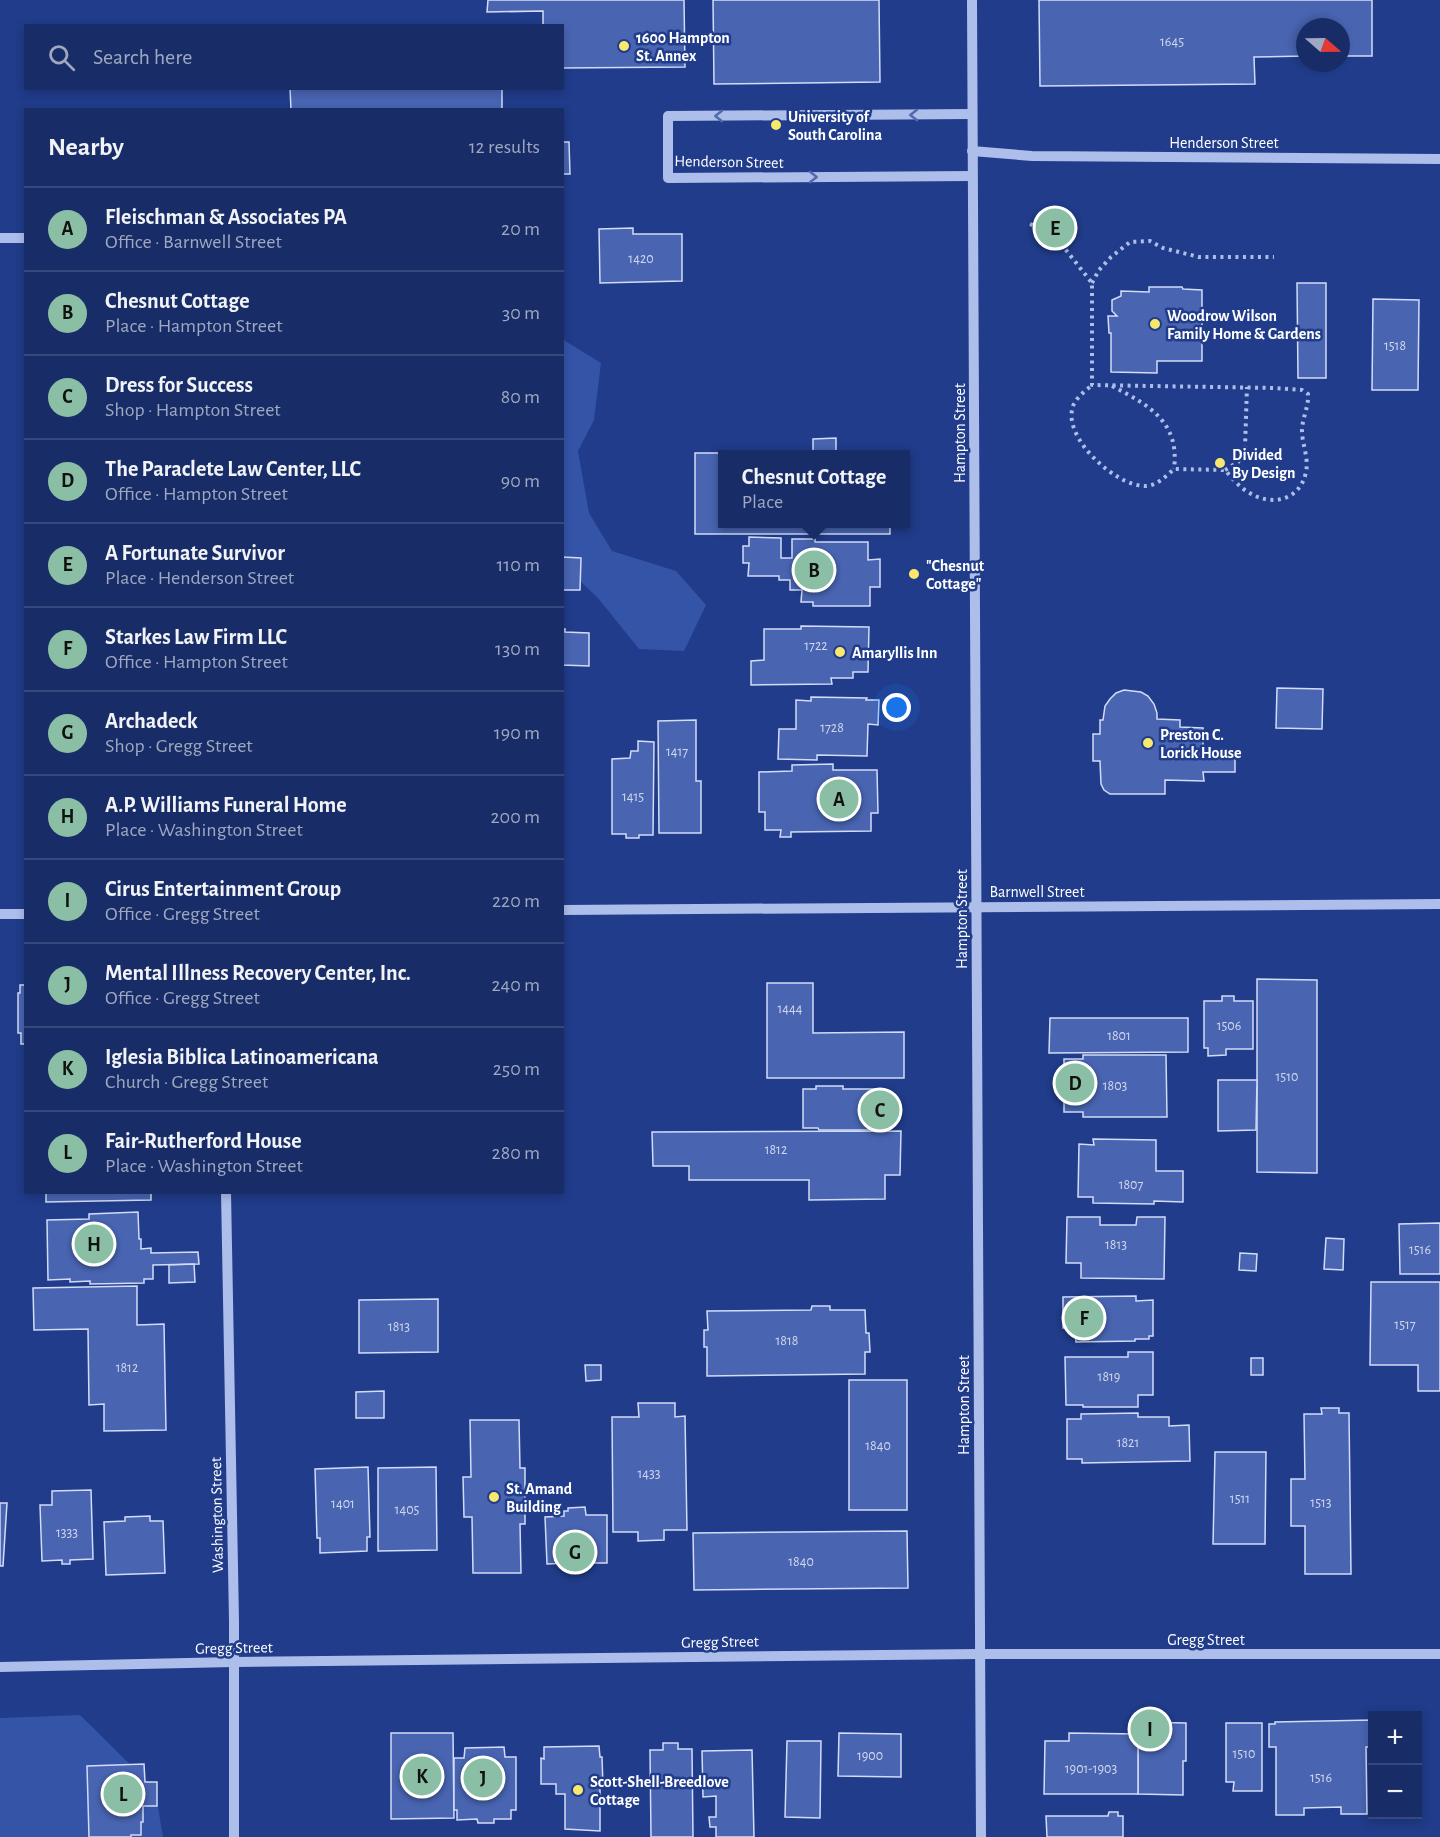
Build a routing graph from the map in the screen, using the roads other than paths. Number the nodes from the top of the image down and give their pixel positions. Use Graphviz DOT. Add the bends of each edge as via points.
graph roads {
  1 [pos="972,0"];
  2 [pos="972,114"];
  3 [pos="972,151"];
  4 [pos="1440,159"];
  5 [pos="972,176"];
  6 [pos="0,238"];
  7 [pos="24,238"];
  8 [pos="1440,904"];
  9 [pos="976,907"];
  10 [pos="564,910"];
  11 [pos="0,914"];
  12 [pos="24,914"];
  13 [pos="226,1194"];
  14 [pos="980,1654"];
  15 [pos="1440,1654"];
  16 [pos="234,1662"];
  17 [pos="0,1667"];
  18 [pos="234,1837"];
  19 [pos="981,1837"];
  1 -- 2 [label="street, Hampton Street"];
  2 -- 3 [label="street, Hampton Street"];
  2 -- 5 [label="street, Henderson Street, one-way" via="668,116 668,178"];
  3 -- 4 [label="street, Henderson Street" via="1032,156"];
  3 -- 5 [label="street, Hampton Street"];
  5 -- 9 [label="street, Hampton Street"];
  6 -- 7 [label="street"];
  8 -- 9 [label="street, Barnwell Street"];
  9 -- 10 [label="street, Barnwell Street"];
  9 -- 14 [label="street, Hampton Street"];
  11 -- 12 [label="street"];
  13 -- 16 [label="street, Washington Street"];
  14 -- 15 [label="street, Gregg Street"];
  14 -- 16 [label="street, Gregg Street"];
  14 -- 19 [label="street, Hampton Street"];
  16 -- 17 [label="street, Gregg Street"];
  16 -- 18 [label="street, Washington Street"];
}
